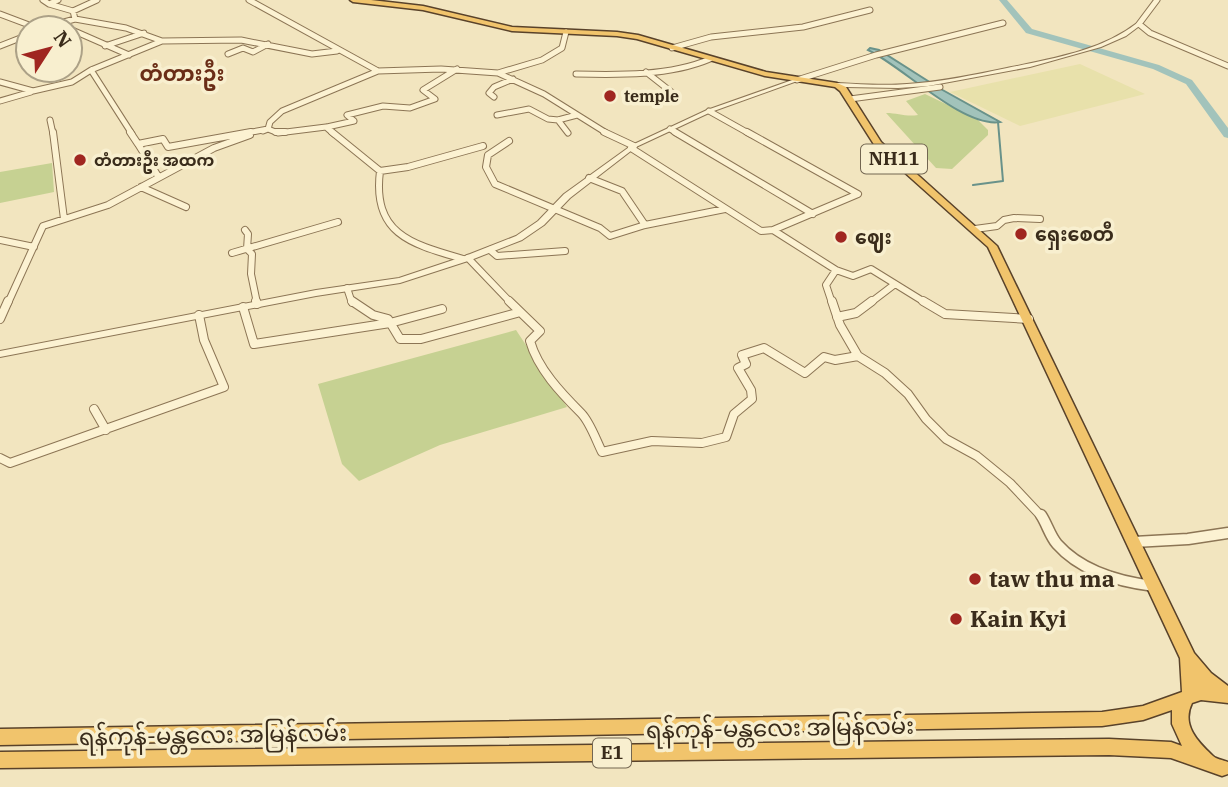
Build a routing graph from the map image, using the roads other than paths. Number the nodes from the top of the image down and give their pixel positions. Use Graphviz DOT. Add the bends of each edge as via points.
graph roads {
  1 [pos="43,0"];
  2 [pos="58,0"];
  3 [pos="97,0"];
  4 [pos="249,0"];
  5 [pos="353,0"];
  6 [pos="1157,0"];
  7 [pos="48,4"];
  8 [pos="870,10"];
  9 [pos="73,11"];
  10 [pos="74,14"];
  11 [pos="84,21"];
  12 [pos="1003,23"];
  13 [pos="1139,24"];
  14 [pos="566,32"];
  15 [pos="144,33"];
  16 [pos="84,36"];
  17 [pos="162,41"];
  18 [pos="268,44"];
  19 [pos="105,46"];
  20 [pos="672,48"];
  21 [pos="338,51"];
  22 [pos="229,54"];
  23 [pos="129,55"];
  24 [pos="710,59"];
  25 [pos="1228,66"];
  26 [pos="457,69"];
  27 [pos="91,70"];
  28 [pos="378,71"];
  29 [pos="646,72"];
  30 [pos="498,73"];
  31 [pos="576,74"];
  32 [pos="513,79"];
  33 [pos="797,80"];
  34 [pos="0,82"];
  35 [pos="938,84"];
  36 [pos="837,85"];
  37 [pos="857,86"];
  38 [pos="33,91"];
  39 [pos="674,94"];
  40 [pos="849,96"];
  41 [pos="494,97"];
  42 [pos="0,101"];
  43 [pos="709,111"];
  44 [pos="497,115"];
  45 [pos="577,115"];
  46 [pos="50,120"];
  47 [pos="558,120"];
  48 [pos="327,127"];
  49 [pos="268,129"];
  50 [pos="670,130"];
  51 [pos="568,133"];
  52 [pos="509,141"];
  53 [pos="138,144"];
  54 [pos="483,146"];
  55 [pos="632,147"];
  56 [pos="380,171"];
  57 [pos="158,176"];
  58 [pos="589,178"];
  59 [pos="141,187"];
  60 [pos="186,207"];
  61 [pos="726,209"];
  62 [pos="554,210"];
  63 [pos="813,214"];
  64 [pos="64,219"];
  65 [pos="1040,219"];
  66 [pos="338,222"];
  67 [pos="645,225"];
  68 [pos="773,229"];
  69 [pos="975,229"];
  70 [pos="245,230"];
  71 [pos="0,240"];
  72 [pos="34,247"];
  73 [pos="247,249"];
  74 [pos="489,250"];
  75 [pos="565,251"];
  76 [pos="232,253"];
  77 [pos="465,259"];
  78 [pos="836,270"];
  79 [pos="895,284"];
  80 [pos="347,288"];
  81 [pos="257,303"];
  82 [pos="243,306"];
  83 [pos="442,309"];
  84 [pos="517,313"];
  85 [pos="199,315"];
  86 [pos="837,317"];
  87 [pos="0,318"];
  88 [pos="1029,319"];
  89 [pos="390,323"];
  90 [pos="0,354"];
  91 [pos="858,356"];
  92 [pos="94,409"];
  93 [pos="106,430"];
  94 [pos="0,458"];
  95 [pos="1228,533"];
  96 [pos="1134,542"];
  97 [pos="1154,586"];
  98 [pos="1188,658"];
  99 [pos="1228,696"];
  100 [pos="1188,698"];
  101 [pos="0,737"];
  102 [pos="0,760"];
  103 [pos="1225,769"];
  1 -- 7 [label="street"];
  2 -- 7 [label="street"];
  3 -- 9 [label="street"];
  4 -- 21 [label="street"];
  5 -- 14 [label="highway" via="423,8 512,29"];
  6 -- 13 [label="street"];
  7 -- 9 [label="street"];
  8 -- 20 [label="street" via="803,27 711,37"];
  9 -- 10 [label="street"];
  11 -- 15 [label="street"];
  12 -- 33 [label="street"];
  13 -- 25 [label="street"];
  13 -- 35 [label="street" via="1133,32 1054,59"];
  14 -- 20 [label="highway" via="617,34"];
  14 -- 30 [label="street" via="562,48 548,57"];
  15 -- 17 [label="street"];
  15 -- 19 [label="street"];
  16 -- 19 [label="street"];
  17 -- 18 [label="street"];
  17 -- 23 [label="street"];
  18 -- 21 [label="street" via="312,54"];
  18 -- 22 [label="street" via="253,52 243,48"];
  19 -- 23 [label="street"];
  20 -- 24 [label="highway"];
  21 -- 28 [label="street"];
  23 -- 27 [label="street"];
  24 -- 29 [label="street"];
  24 -- 33 [label="highway"];
  26 -- 28 [label="street"];
  26 -- 30 [label="street"];
  26 -- 48 [label="street" via="423,90 435,99 410,108 383,106 347,115 354,121"];
  27 -- 38 [label="street" via="72,82"];
  27 -- 53 [label="street"];
  28 -- 49 [label="street" via="282,111"];
  29 -- 31 [label="street"];
  29 -- 39 [label="street"];
  30 -- 32 [label="street"];
  32 -- 41 [label="street" via="494,87 489,93"];
  32 -- 45 [label="street"];
  33 -- 36 [label="highway"];
  33 -- 43 [label="street"];
  34 -- 38 [label="street"];
  35 -- 37 [label="street"];
  35 -- 40 [label="street" via="923,91"];
  36 -- 37 [label="street"];
  36 -- 40 [label="highway, NH11"];
  37 -- 40 [label="street"];
  38 -- 42 [label="street"];
  40 -- 69 [label="highway, NH11" via="878,144"];
  43 -- 50 [label="street"];
  43 -- 63 [label="street" via="858,194"];
  44 -- 47 [label="street" via="529,109"];
  45 -- 47 [label="street"];
  45 -- 55 [label="street"];
  46 -- 64 [label="street"];
  47 -- 51 [label="street"];
  48 -- 49 [label="street" via="278,133"];
  48 -- 56 [label="street"];
  49 -- 53 [label="street" via="168,147 163,139"];
  49 -- 57 [label="street" via="214,148"];
  50 -- 55 [label="street"];
  50 -- 63 [label="street"];
  52 -- 62 [label="street" via="488,155 486,167 495,184"];
  53 -- 57 [label="street"];
  54 -- 56 [label="street"];
  55 -- 58 [label="street"];
  55 -- 61 [label="street"];
  56 -- 77 [label="street" via="378,203 391,226 418,245"];
  57 -- 59 [label="street"];
  58 -- 62 [label="street"];
  58 -- 67 [label="street" via="622,191"];
  59 -- 60 [label="street"];
  59 -- 64 [label="street" via="108,205"];
  61 -- 67 [label="street"];
  61 -- 68 [label="street" via="761,231"];
  62 -- 67 [label="street" via="610,236"];
  62 -- 74 [label="street" via="519,238"];
  63 -- 68 [label="street"];
  64 -- 72 [label="street" via="43,226"];
  65 -- 69 [label="street" via="1014,218"];
  66 -- 73 [label="street"];
  68 -- 78 [label="street"];
  69 -- 88 [label="highway, NH11" via="992,246"];
  70 -- 73 [label="street"];
  71 -- 72 [label="street"];
  72 -- 87 [label="street"];
  73 -- 76 [label="street"];
  73 -- 81 [label="street" via="252,254"];
  74 -- 75 [label="street" via="497,256"];
  74 -- 77 [label="street"];
  77 -- 80 [label="street" via="400,280"];
  77 -- 84 [label="street"];
  78 -- 79 [label="street" via="853,276 872,269"];
  78 -- 86 [label="street" via="826,285"];
  79 -- 86 [label="street" via="856,313"];
  79 -- 88 [label="street" via="945,314"];
  80 -- 81 [label="street"];
  80 -- 89 [label="street" via="353,304"];
  81 -- 82 [label="street"];
  82 -- 85 [label="street"];
  82 -- 89 [label="street" via="254,344"];
  83 -- 89 [label="street"];
  84 -- 89 [label="street" via="421,339 400,339"];
  84 -- 91 [label="street" via="531,319 540,331 530,341 533,352 571,406 582,414 602,452 652,441 702,443 726,437 739,404 752,399 738,368 746,365 742,355 764,348 805,373 824,357"];
  85 -- 90 [label="street"];
  85 -- 93 [label="street" via="204,341 224,387"];
  86 -- 91 [label="street"];
  88 -- 96 [label="highway, NH11"];
  91 -- 97 [label="street" via="908,394 946,439 1010,483 1042,516 1057,544 1092,570"];
  92 -- 93 [label="street"];
  93 -- 94 [label="street" via="10,463"];
  95 -- 96 [label="street"];
  96 -- 97 [label="highway, NH11"];
  97 -- 98 [label="highway, NH11"];
  98 -- 99 [label="highway, NH11"];
  98 -- 100 [label="highway, NH11"];
  99 -- 100 [label="highway, ရန်ကုန်-မန္တလေး အမြန်လမ်း / E1" via="1201,693"];
  100 -- 101 [label="highway, ရန်ကုန်-မန္တလေး အမြန်လမ်း / E1" via="1143,713 1102,719"];
  100 -- 103 [label="highway, ရန်ကုန်-မန္တလေး အမြန်လမ်း / E1" via="1180,709 1183,734 1206,759"];
  102 -- 103 [label="highway, ရန်ကုန်-မန္တလေး အမြန်လမ်း / E1" via="1109,747 1171,750"];
}
